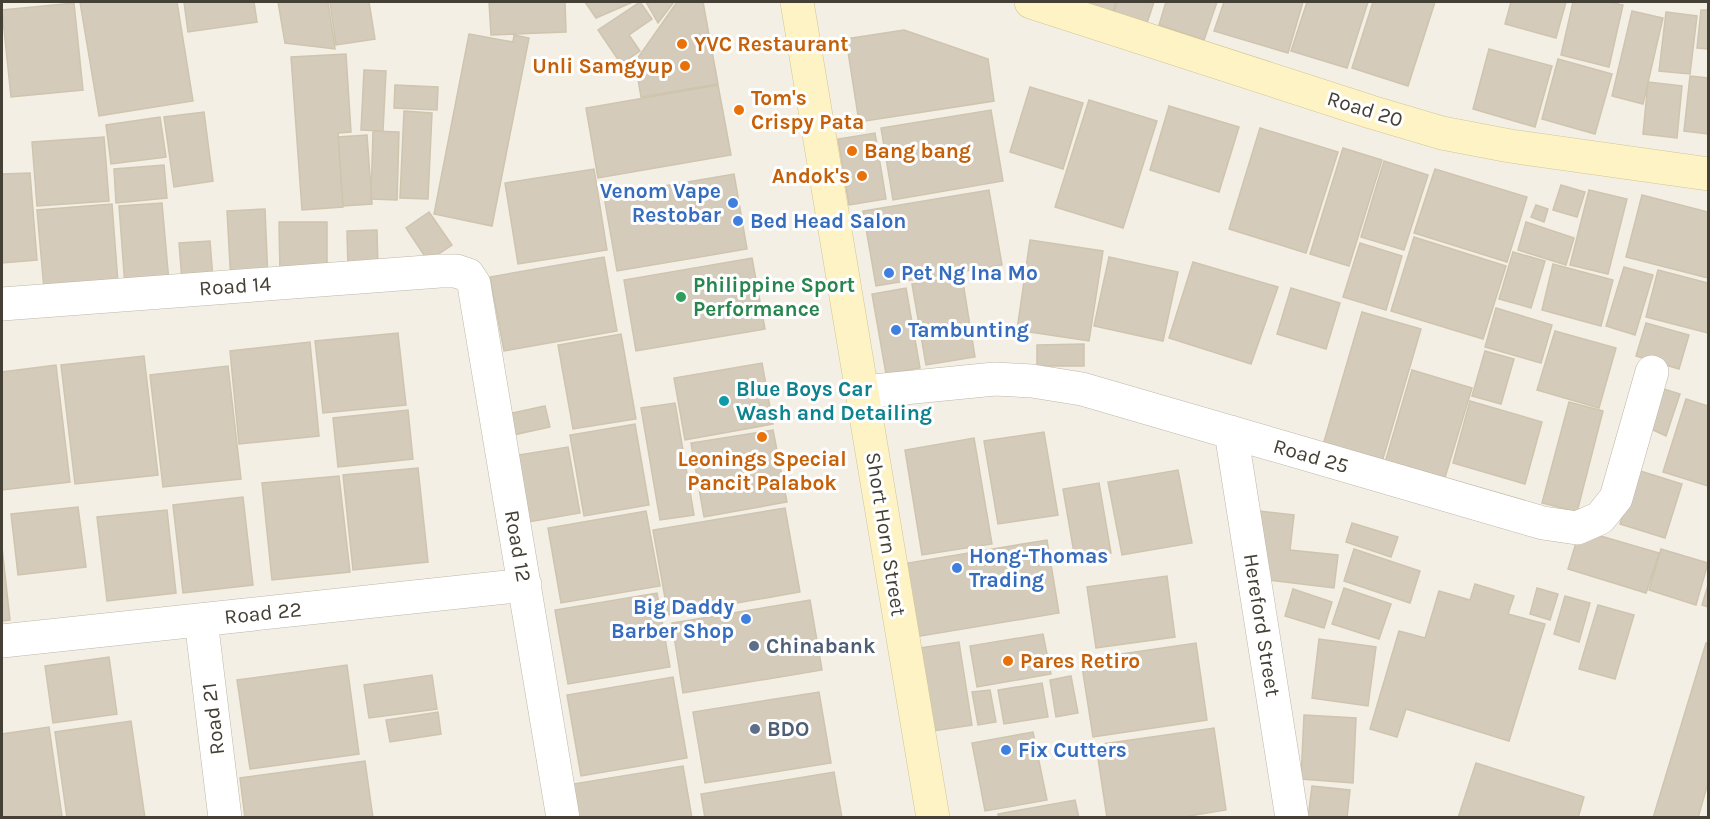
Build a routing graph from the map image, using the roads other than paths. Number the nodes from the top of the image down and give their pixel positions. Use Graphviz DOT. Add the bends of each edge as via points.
graph roads {
  1 [pos="797,2"];
  2 [pos="1031,2"];
  3 [pos="1708,174"];
  4 [pos="468,275"];
  5 [pos="2,304"];
  6 [pos="1652,372"];
  7 [pos="863,392"];
  8 [pos="1231,432"];
  9 [pos="525,585"];
  10 [pos="201,620"];
  11 [pos="2,642"];
  12 [pos="225,818"];
  13 [pos="563,818"];
  14 [pos="933,818"];
  15 [pos="1292,818"];
  1 -- 7 [label="street, Short Horn Street"];
  2 -- 3 [label="street, Road 20" via="1442,133"];
  4 -- 5 [label="street, Road 14" via="440,271"];
  4 -- 9 [label="street, Road 12" via="474,285"];
  6 -- 8 [label="street, Road 25" via="1616,498 1600,518 1576,528 1543,523"];
  7 -- 8 [label="street, Road 25" via="995,379 1032,381 1082,389"];
  7 -- 14 [label="street, Short Horn Street"];
  8 -- 15 [label="street, Hereford Street"];
  9 -- 10 [label="street, Road 22"];
  9 -- 13 [label="street, Road 12"];
  10 -- 11 [label="street, Road 22"];
  10 -- 12 [label="street, Road 21"];
}
